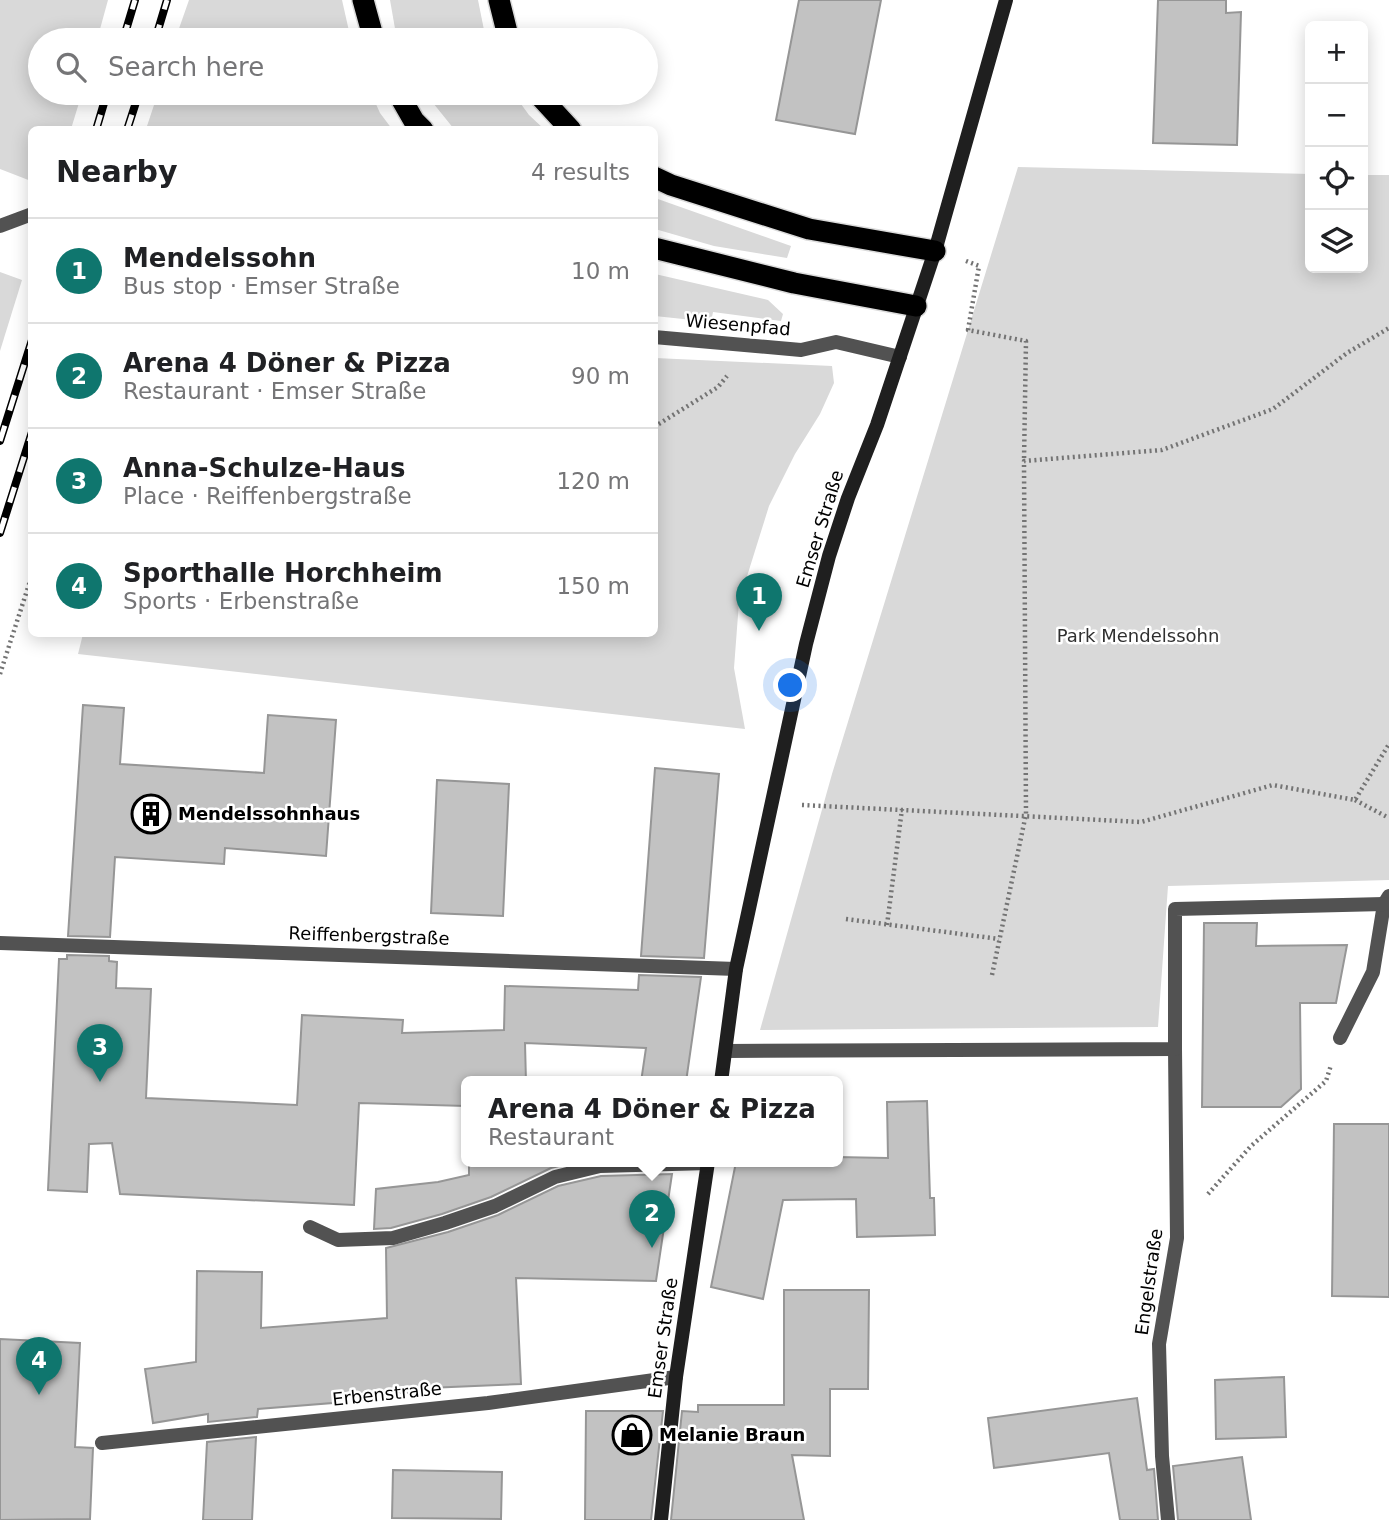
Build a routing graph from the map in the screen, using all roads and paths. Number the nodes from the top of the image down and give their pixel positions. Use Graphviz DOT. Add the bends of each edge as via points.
graph roads {
  1 [pos="363,0"];
  2 [pos="499,0"];
  3 [pos="1006,0"];
  4 [pos="371,28"];
  5 [pos="506,28"];
  6 [pos="405,105"];
  7 [pos="548,105"];
  8 [pos="419,126"];
  9 [pos="567,126"];
  10 [pos="658,179"];
  11 [pos="28,216"];
  12 [pos="0,226"];
  13 [pos="658,249"];
  14 [pos="935,251"];
  15 [pos="979,266"];
  16 [pos="916,306"];
  17 [pos="1389,328"];
  18 [pos="658,337"];
  19 [pos="754,346"];
  20 [pos="900,357"];
  21 [pos="658,424"];
  22 [pos="1024,461"];
  23 [pos="28,587"];
  24 [pos="0,674"];
  25 [pos="1389,744"];
  26 [pos="1355,800"];
  27 [pos="771,803"];
  28 [pos="902,809"];
  29 [pos="1026,814"];
  30 [pos="1389,818"];
  31 [pos="1386,900"];
  32 [pos="846,919"];
  33 [pos="887,925"];
  34 [pos="999,939"];
  35 [pos="0,943"];
  36 [pos="736,969"];
  37 [pos="992,975"];
  38 [pos="1340,1038"];
  39 [pos="1175,1049"];
  40 [pos="726,1051"];
  41 [pos="722,1076"];
  42 [pos="596,1167"];
  43 [pos="707,1167"];
  44 [pos="310,1227"];
  45 [pos="1177,1229"];
  46 [pos="676,1377"];
  47 [pos="102,1443"];
  48 [pos="661,1520"];
  49 [pos="1168,1520"];
  1 -- 4 [label="highway"];
  2 -- 5 [label="highway"];
  3 -- 14 [label="street, Emser Straße"];
  6 -- 8 [label="highway"];
  7 -- 9 [label="highway"];
  10 -- 14 [label="highway" via="809,229"];
  11 -- 12 [label="street"];
  13 -- 16 [label="highway" via="794,283"];
  14 -- 16 [label="street, Emser Straße"];
  15 -- 22 [label="path" via="968,330 1026,341"];
  16 -- 20 [label="street, Emser Straße"];
  17 -- 22 [label="path" via="1347,353 1273,409 1162,450"];
  18 -- 19 [label="street, Wiesenpfad"];
  19 -- 20 [label="street, Wiesenpfad" via="801,350 836,342"];
  19 -- 21 [label="path" via="718,387"];
  20 -- 27 [label="street, Emser Straße" via="829,556"];
  22 -- 29 [label="path"];
  23 -- 24 [label="path"];
  25 -- 26 [label="path"];
  26 -- 29 [label="path" via="1273,785 1141,821"];
  26 -- 30 [label="path"];
  27 -- 28 [label="path"];
  27 -- 36 [label="street, Emser Straße"];
  28 -- 29 [label="path"];
  28 -- 33 [label="path"];
  29 -- 34 [label="path"];
  31 -- 38 [label="street, Engelstraße" via="1373,972"];
  31 -- 39 [label="street, Engelstraße" via="1175,909"];
  32 -- 33 [label="path"];
  33 -- 34 [label="path"];
  34 -- 37 [label="path"];
  35 -- 36 [label="street, Reiffenbergstraße"];
  36 -- 40 [label="street, Emser Straße"];
  38 -- 45 [label="path" via="1326,1081 1251,1146"];
  39 -- 40 [label="street"];
  39 -- 45 [label="street, Engelstraße"];
  40 -- 41 [label="street, Emser Straße"];
  42 -- 44 [label="street" via="555,1177 495,1206 393,1237 338,1240"];
  43 -- 46 [label="street, Emser Straße"];
  45 -- 49 [label="street, Engelstraße" via="1159,1344 1161,1456"];
  46 -- 47 [label="street, Erbenstraße" via="488,1403"];
  46 -- 48 [label="street, Emser Straße"];
}
